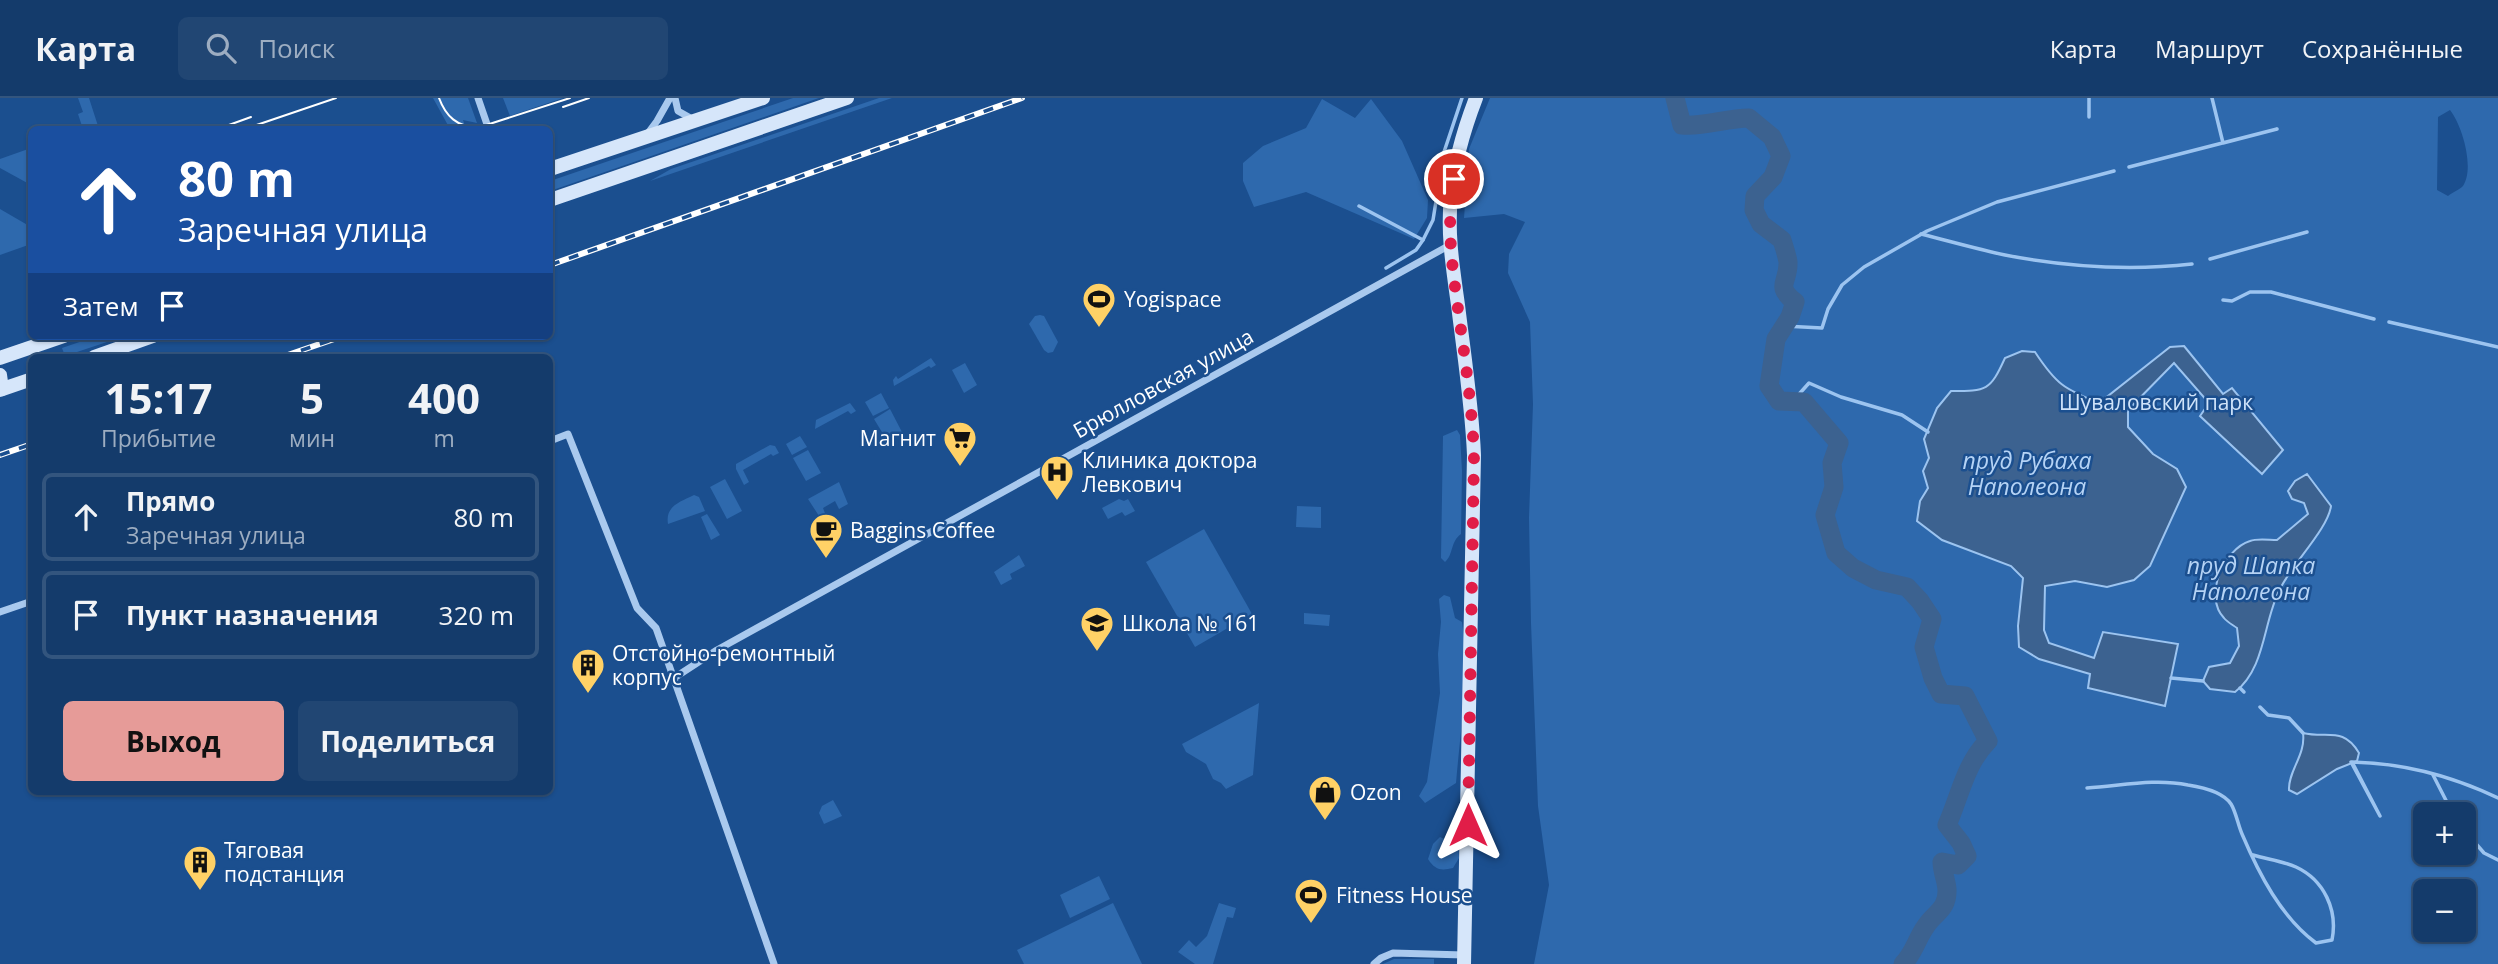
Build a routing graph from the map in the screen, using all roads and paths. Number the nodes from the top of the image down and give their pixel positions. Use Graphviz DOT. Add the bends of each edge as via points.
graph roads {
  1 [pos="478,98"];
  2 [pos="673,98"];
  3 [pos="763,98"];
  4 [pos="847,98"];
  5 [pos="1476,98"];
  6 [pos="695,120"];
  7 [pos="488,126"];
  8 [pos="645,136"];
  9 [pos="553,168"];
  10 [pos="553,199"];
  11 [pos="1451,244"];
  12 [pos="52,340"];
  13 [pos="142,340"];
  14 [pos="102,354"];
  15 [pos="0,358"];
  16 [pos="28,380"];
  17 [pos="0,385"];
  18 [pos="553,440"];
  19 [pos="28,602"];
  20 [pos="0,612"];
  21 [pos="674,678"];
  22 [pos="1464,960"];
  23 [pos="774,964"];
  24 [pos="1374,964"];
  1 -- 7 [label="street"];
  2 -- 6 [label="street" via="678,111"];
  2 -- 8 [label="street"];
  3 -- 6 [label="street"];
  4 -- 10 [label="street"];
  5 -- 11 [label="street" via="1451,197"];
  6 -- 8 [label="street"];
  8 -- 9 [label="street"];
  11 -- 21 [label="street, Брюлловская улица"];
  11 -- 22 [label="street" via="1474,455"];
  12 -- 15 [label="street"];
  13 -- 14 [label="street"];
  16 -- 17 [label="street"];
  18 -- 21 [label="street" via="568,434 637,608 656,628"];
  19 -- 20 [label="street"];
  21 -- 23 [label="street"];
  22 -- 24 [label="street" via="1393,953"];
}
